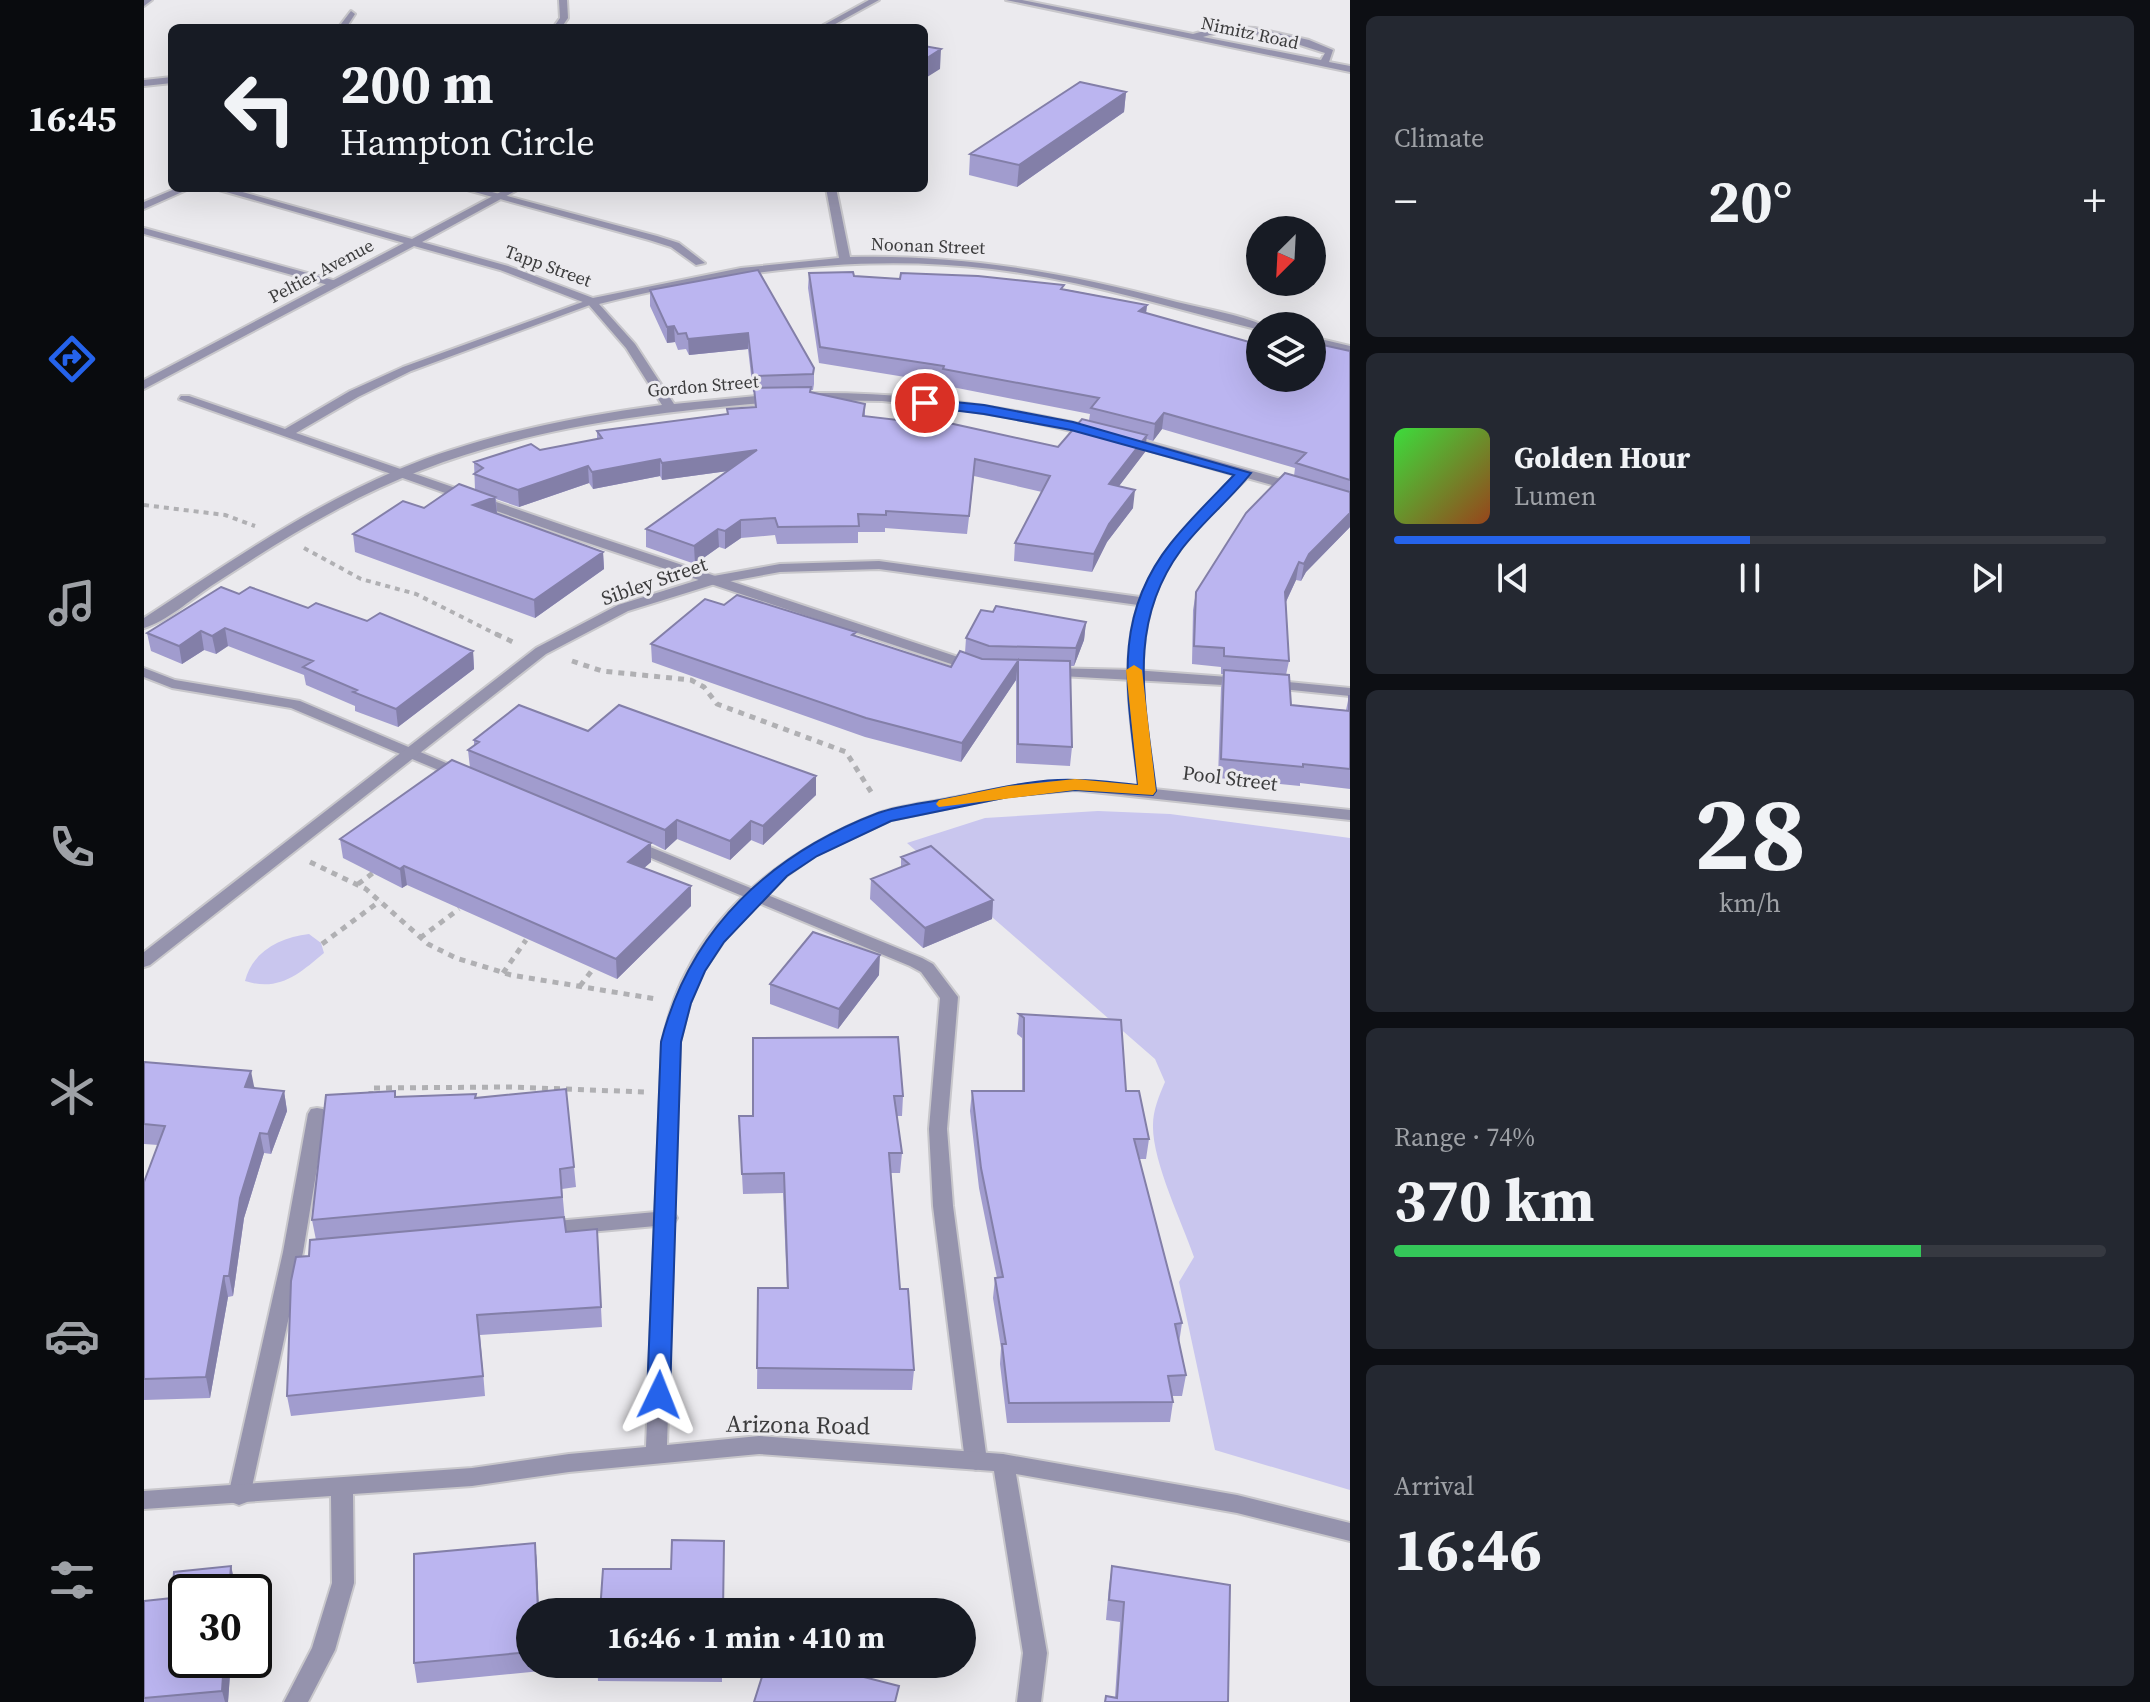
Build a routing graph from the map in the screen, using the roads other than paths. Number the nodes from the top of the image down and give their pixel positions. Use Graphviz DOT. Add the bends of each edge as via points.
graph roads {
  1 [pos="563,0"];
  2 [pos="875,0"];
  3 [pos="1010,0"];
  4 [pos="1064,0"];
  5 [pos="1050,8"];
  6 [pos="351,14"];
  7 [pos="345,24"];
  8 [pos="560,24"];
  9 [pos="830,24"];
  10 [pos="1194,37"];
  11 [pos="1323,64"];
  12 [pos="1350,69"];
  13 [pos="168,80"];
  14 [pos="144,83"];
  15 [pos="177,192"];
  16 [pos="231,192"];
  17 [pos="480,192"];
  18 [pos="508,192"];
  19 [pos="832,192"];
  20 [pos="499,197"];
  21 [pos="144,206"];
  22 [pos="144,231"];
  23 [pos="412,242"];
  24 [pos="845,261"];
  25 [pos="700,263"];
  26 [pos="336,284"];
  27 [pos="592,302"];
  28 [pos="1246,323"];
  29 [pos="1326,344"];
  30 [pos="1350,350"];
  31 [pos="144,385"];
  32 [pos="185,399"];
  33 [pos="669,406"];
  34 [pos="286,434"];
  35 [pos="401,473"];
  36 [pos="1244,473"];
  37 [pos="1304,490"];
  38 [pos="713,580"];
  39 [pos="1144,602"];
  40 [pos="144,624"];
  41 [pos="986,671"];
  42 [pos="144,672"];
  43 [pos="1030,672"];
  44 [pos="1134,674"];
  45 [pos="1350,692"];
  46 [pos="411,754"];
  47 [pos="468,777"];
  48 [pos="1147,791"];
  49 [pos="1350,815"];
  50 [pos="612,836"];
  51 [pos="756,895"];
  52 [pos="144,961"];
  53 [pos="317,1114"];
  54 [pos="667,1218"];
  55 [pos="526,1231"];
  56 [pos="656,1455"];
  57 [pos="976,1461"];
  58 [pos="1003,1463"];
  59 [pos="342,1485"];
  60 [pos="239,1496"];
  61 [pos="144,1500"];
  62 [pos="1350,1532"];
  63 [pos="296,1702"];
  64 [pos="1029,1702"];
  1 -- 8 [label="street"];
  2 -- 9 [label="street"];
  3 -- 5 [label="street, Nimitz Road"];
  4 -- 5 [label="street"];
  5 -- 10 [label="street, Nimitz Road"];
  6 -- 7 [label="street"];
  10 -- 11 [label="street, Nimitz Road"];
  10 -- 11 [label="street" via="1236,29 1318,45 1330,52"];
  11 -- 12 [label="street, Nimitz Road"];
  13 -- 14 [label="street"];
  15 -- 21 [label="street"];
  16 -- 23 [label="street, Tapp Street"];
  17 -- 20 [label="street"];
  18 -- 20 [label="street, Peltier Avenue"];
  19 -- 24 [label="street"];
  20 -- 23 [label="street, Peltier Avenue"];
  20 -- 25 [label="street" via="675,245"];
  22 -- 26 [label="street"];
  23 -- 26 [label="street, Peltier Avenue"];
  23 -- 27 [label="street, Tapp Street" via="504,268"];
  24 -- 27 [label="street, Noonan Street" via="705,275"];
  24 -- 28 [label="street, Noonan Street" via="993,266 1088,283"];
  26 -- 31 [label="street, Peltier Avenue"];
  27 -- 33 [label="street, Tapp Street" via="631,346"];
  27 -- 34 [label="street, Noonan Street" via="407,369"];
  29 -- 30 [label="street"];
  32 -- 34 [label="street"];
  33 -- 35 [label="street, Gordon Street" via="552,426"];
  33 -- 36 [label="street, Gordon Street" via="819,396 972,408 1073,427"];
  34 -- 35 [label="street"];
  35 -- 38 [label="street"];
  35 -- 40 [label="street, Gordon Street" via="282,535"];
  36 -- 37 [label="street, Gordon Street"];
  36 -- 39 [label="street" via="1176,546"];
  38 -- 39 [label="street, Sibley Street" via="780,568 879,565"];
  38 -- 41 [label="street"];
  38 -- 46 [label="street, Sibley Street" via="623,608 541,651"];
  39 -- 44 [label="street"];
  42 -- 46 [label="street" via="172,684 295,704"];
  43 -- 44 [label="street"];
  44 -- 45 [label="street"];
  44 -- 48 [label="street"];
  46 -- 47 [label="street"];
  46 -- 52 [label="street, Sibley Street"];
  48 -- 49 [label="street, Pool Street"];
  48 -- 51 [label="street, Pool Street" via="1075,785 1008,791 886,816 810,852"];
  50 -- 51 [label="street"];
  51 -- 54 [label="street, Pool Street" via="718,937 681,1003 671,1042"];
  51 -- 57 [label="street" via="916,962 949,997 938,1129"];
  53 -- 60 [label="street" via="300,1252"];
  54 -- 55 [label="street"];
  54 -- 56 [label="street, Pool Street"];
  56 -- 57 [label="street, Arizona Road" via="759,1445"];
  56 -- 59 [label="street, Arizona Road" via="472,1477"];
  57 -- 58 [label="street, Arizona Road"];
  58 -- 62 [label="street, Arizona Road" via="1193,1495"];
  58 -- 64 [label="street" via="1035,1653"];
  59 -- 60 [label="street, Arizona Road"];
  59 -- 63 [label="street" via="343,1583 323,1650"];
  60 -- 61 [label="street, Arizona Road"];
}
